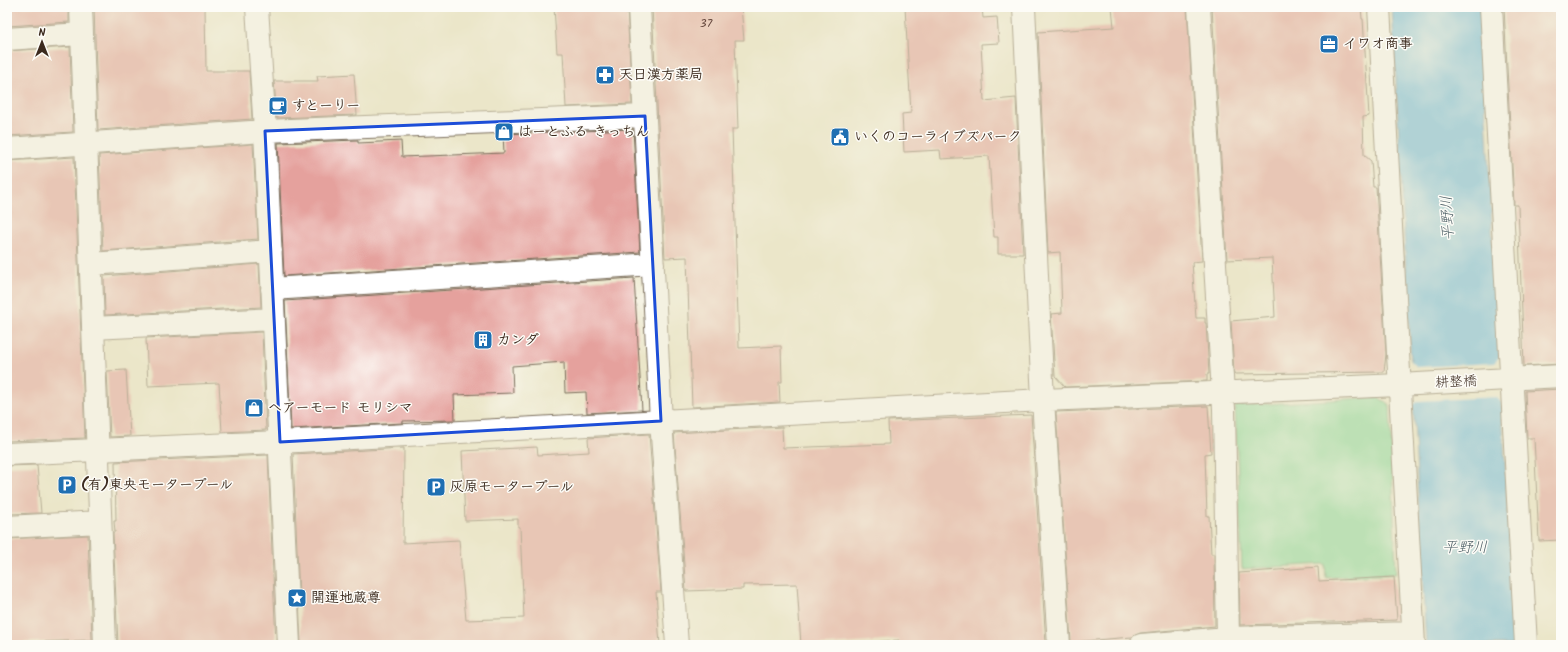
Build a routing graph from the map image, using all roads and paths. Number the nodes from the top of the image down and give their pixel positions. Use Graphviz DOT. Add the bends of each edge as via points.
graph roads {
  1 [pos="82,7"];
  2 [pos="258,7"];
  3 [pos="639,7"];
  4 [pos="1024,7"];
  5 [pos="1199,7"];
  6 [pos="1379,7"];
  7 [pos="1491,7"];
  8 [pos="82,34"];
  9 [pos="7,40"];
  10 [pos="645,116"];
  11 [pos="265,131"];
  12 [pos="86,144"];
  13 [pos="7,149"];
  14 [pos="271,251"];
  15 [pos="91,264"];
  16 [pos="653,264"];
  17 [pos="272,289"];
  18 [pos="274,319"];
  19 [pos="93,328"];
  20 [pos="1561,376"];
  21 [pos="1507,379"];
  22 [pos="1404,385"];
  23 [pos="1222,392"];
  24 [pos="1044,400"];
  25 [pos="660,421"];
  26 [pos="280,442"];
  27 [pos="98,450"];
  28 [pos="7,454"];
  29 [pos="100,522"];
  30 [pos="7,527"];
  31 [pos="1228,638"];
  32 [pos="1414,639"];
  33 [pos="1180,644"];
  34 [pos="105,645"];
  35 [pos="289,645"];
  36 [pos="677,645"];
  37 [pos="1059,645"];
  38 [pos="1141,645"];
  39 [pos="1526,645"];
  1 -- 8 [label="street"];
  2 -- 11 [label="street"];
  3 -- 10 [label="street"];
  4 -- 24 [label="street"];
  5 -- 23 [label="street"];
  6 -- 22 [label="street"];
  7 -- 21 [label="street"];
  8 -- 9 [label="street"];
  8 -- 12 [label="street"];
  10 -- 11 [label="street"];
  10 -- 16 [label="street"];
  11 -- 12 [label="street"];
  11 -- 14 [label="street"];
  12 -- 13 [label="street"];
  12 -- 15 [label="street"];
  14 -- 15 [label="street"];
  14 -- 17 [label="street"];
  15 -- 19 [label="street"];
  16 -- 17 [label="street"];
  16 -- 25 [label="street"];
  17 -- 18 [label="street"];
  18 -- 19 [label="street"];
  18 -- 26 [label="street"];
  19 -- 27 [label="street"];
  20 -- 21 [label="street, 耕整橋"];
  21 -- 22 [label="street, 耕整橋"];
  21 -- 39 [label="street"];
  22 -- 23 [label="street, 耕整橋"];
  22 -- 32 [label="street"];
  23 -- 24 [label="street, 耕整橋"];
  23 -- 31 [label="street"];
  24 -- 25 [label="street, 耕整橋"];
  24 -- 37 [label="street"];
  25 -- 26 [label="street, 耕整橋"];
  25 -- 36 [label="street"];
  26 -- 27 [label="street, 耕整橋"];
  26 -- 35 [label="street"];
  27 -- 28 [label="street, 耕整橋"];
  27 -- 29 [label="street"];
  29 -- 30 [label="street"];
  29 -- 34 [label="street"];
  31 -- 32 [label="street"];
  31 -- 33 [label="street"];
  33 -- 38 [label="street"];
}
